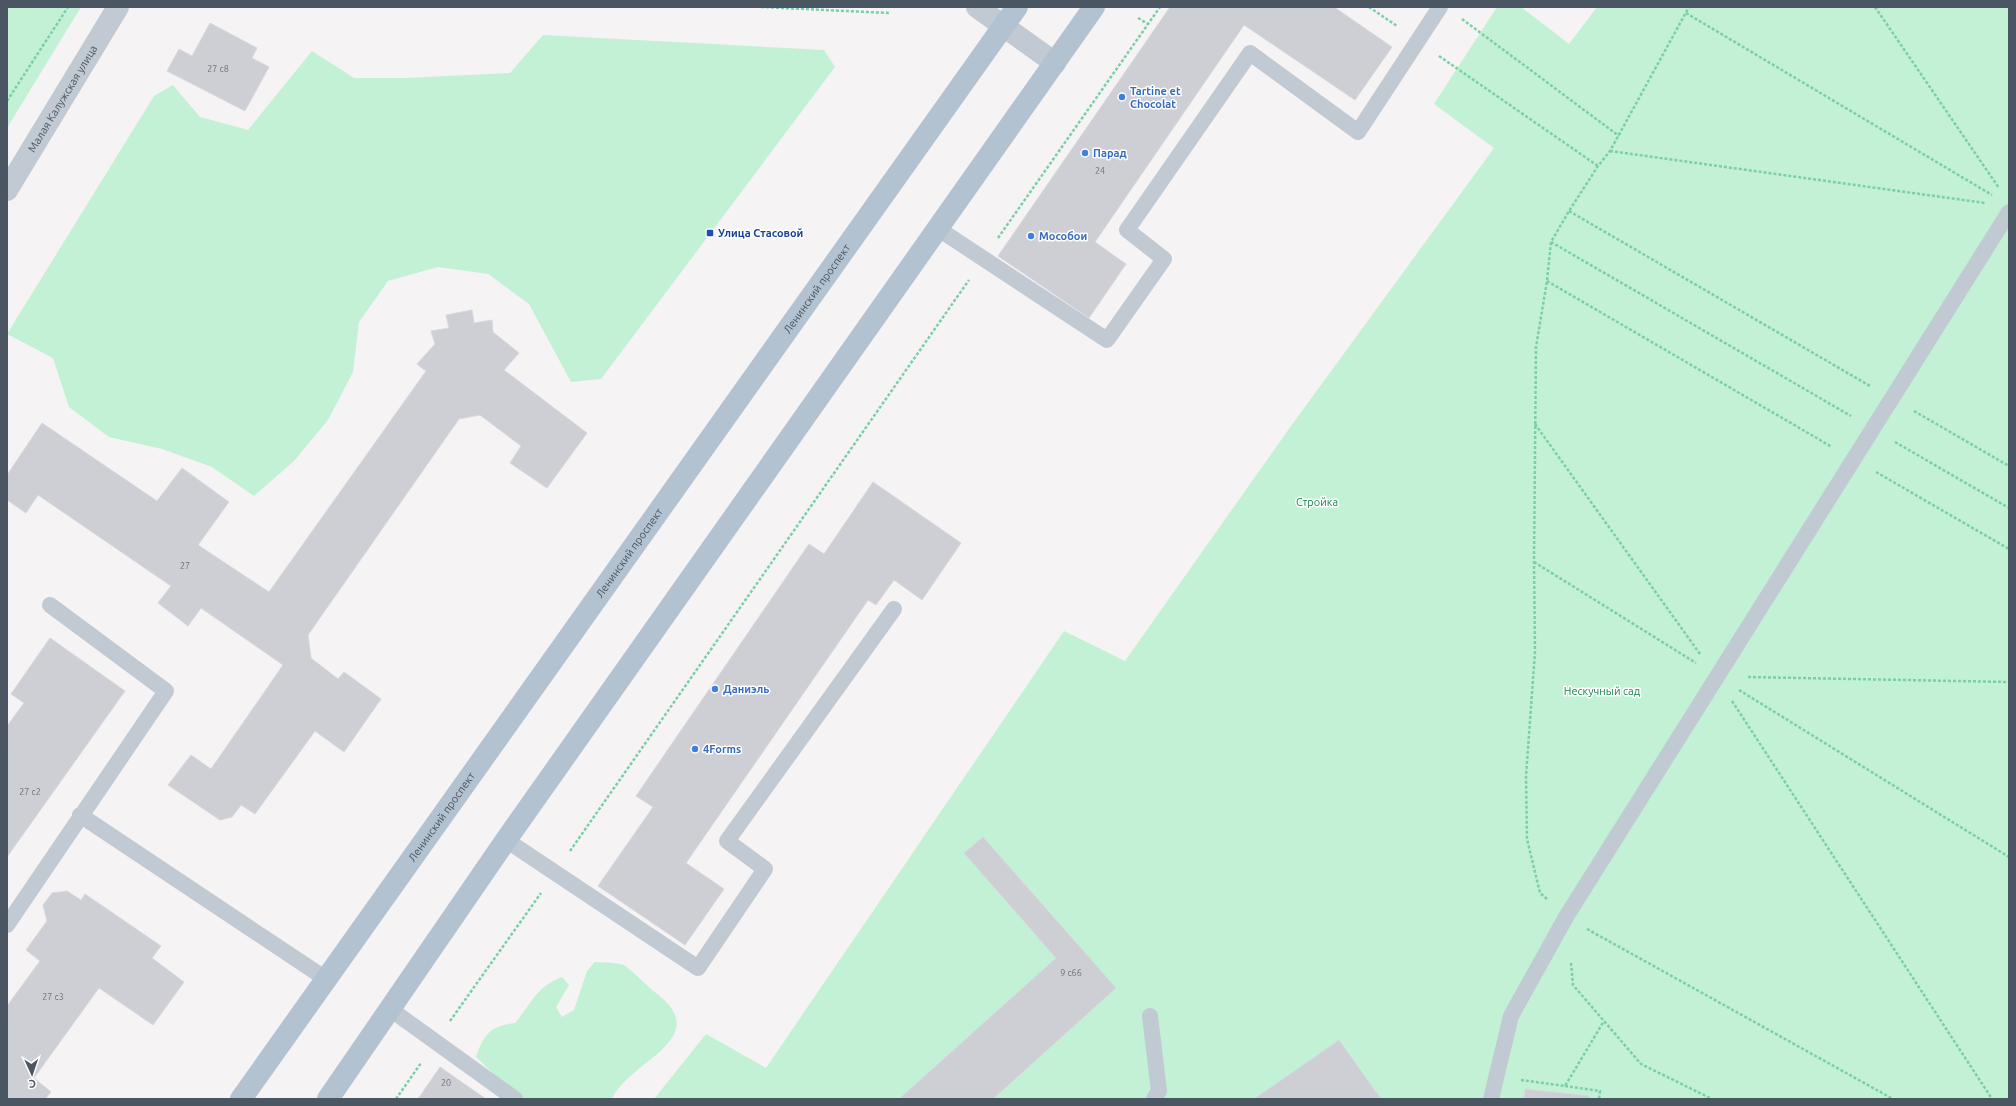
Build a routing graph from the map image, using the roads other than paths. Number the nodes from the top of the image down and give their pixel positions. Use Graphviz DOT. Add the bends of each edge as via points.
graph roads {
  1 [pos="118,7"];
  2 [pos="977,7"];
  3 [pos="1016,7"];
  4 [pos="1094,7"];
  5 [pos="1440,7"];
  6 [pos="1003,27"];
  7 [pos="1055,64"];
  8 [pos="7,190"];
  9 [pos="2009,212"];
  10 [pos="936,228"];
  11 [pos="50,605"];
  12 [pos="894,609"];
  13 [pos="80,815"];
  14 [pos="506,840"];
  15 [pos="7,926"];
  16 [pos="326,979"];
  17 [pos="390,1008"];
  18 [pos="1150,1016"];
  19 [pos="240,1099"];
  20 [pos="328,1099"];
  21 [pos="515,1099"];
  22 [pos="1154,1099"];
  23 [pos="1491,1099"];
  1 -- 8 [label="street, Малая Калужская улица"];
  2 -- 6 [label="street"];
  3 -- 6 [label="main road, Ленинский проспект"];
  4 -- 7 [label="main road"];
  5 -- 10 [label="lane" via="1358,132 1250,53 1126,230 1164,259 1107,340"];
  6 -- 7 [label="street"];
  6 -- 16 [label="main road, Ленинский проспект"];
  7 -- 10 [label="main road"];
  9 -- 23 [label="lane" via="1566,917 1511,1016"];
  10 -- 14 [label="main road"];
  11 -- 13 [label="lane" via="166,691"];
  12 -- 14 [label="lane" via="727,841 765,869 698,968"];
  13 -- 15 [label="lane"];
  13 -- 16 [label="lane"];
  14 -- 17 [label="main road"];
  16 -- 19 [label="main road, Ленинский проспект"];
  17 -- 20 [label="main road"];
  17 -- 21 [label="lane"];
  18 -- 22 [label="lane" via="1159,1091"];
}
